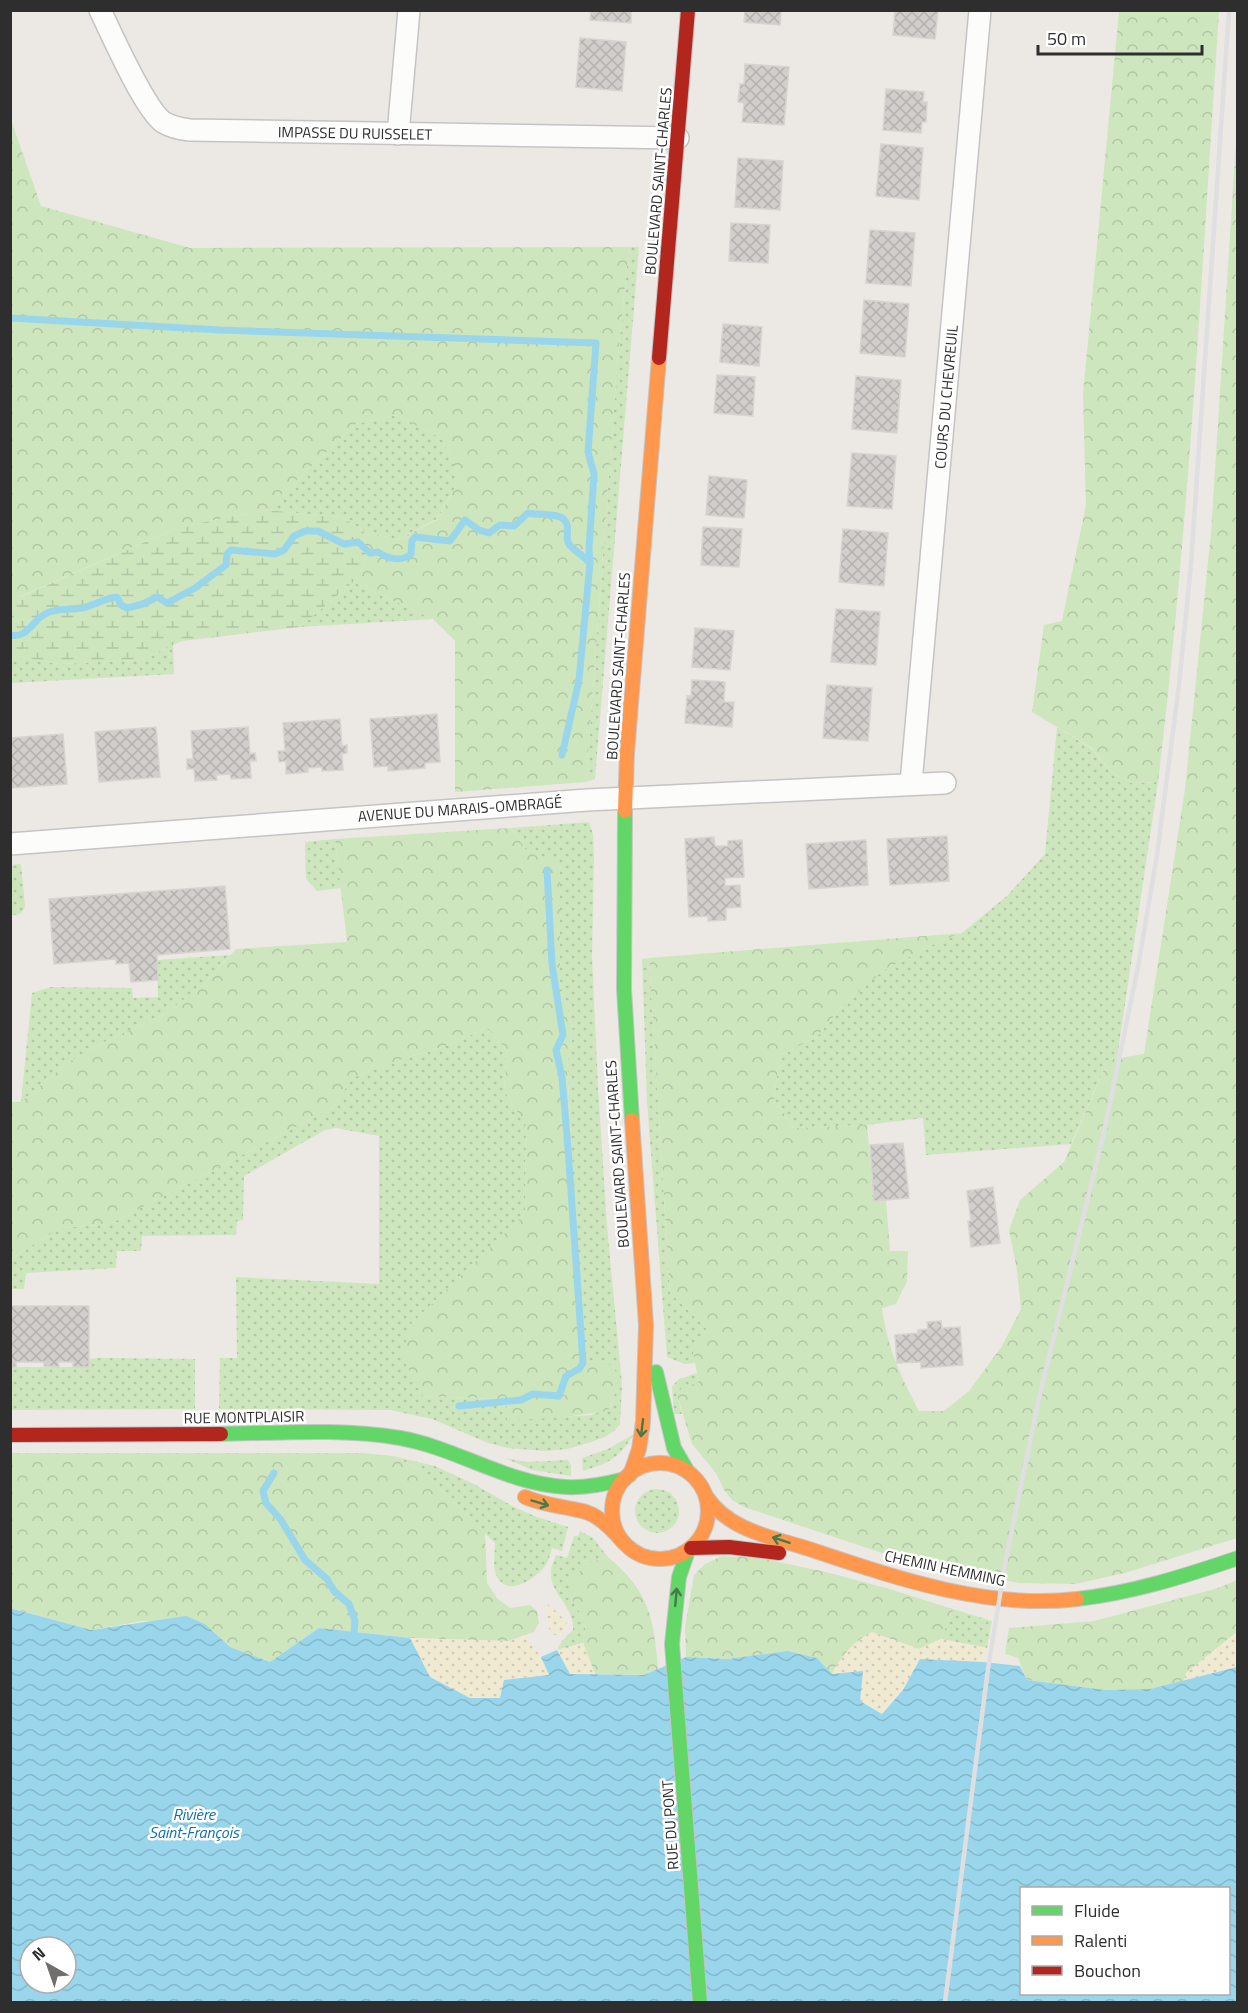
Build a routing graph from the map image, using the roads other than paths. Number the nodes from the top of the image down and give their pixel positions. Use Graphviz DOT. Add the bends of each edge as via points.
graph roads {
  1 [pos="100,10"];
  2 [pos="409,10"];
  3 [pos="688,10"];
  4 [pos="980,10"];
  5 [pos="398,134"];
  6 [pos="678,138"];
  7 [pos="911,783"];
  8 [pos="945,783"];
  9 [pos="626,798"];
  10 [pos="10,844"];
  11 [pos="646,1325"];
  12 [pos="10,1435"];
  13 [pos="473,1462"];
  14 [pos="688,1472"];
  15 [pos="628,1477"];
  16 [pos="706,1496"];
  17 [pos="625,1544"];
  18 [pos="689,1549"];
  19 [pos="637,1553"];
  20 [pos="1238,1558"];
  21 [pos="856,1565"];
  22 [pos="651,1572"];
  23 [pos="662,1600"];
  24 [pos="672,1644"];
  25 [pos="700,2002"];
  1 -- 5 [label="street, IMPASSE DU RUISSELET" via="148,105 175,128"];
  2 -- 5 [label="street"];
  3 -- 6 [label="street, BOULEVARD SAINT-CHARLES"];
  4 -- 7 [label="street, COURS DU CHEVREUIL"];
  5 -- 6 [label="street, IMPASSE DU RUISSELET"];
  6 -- 9 [label="street, BOULEVARD SAINT-CHARLES"];
  7 -- 8 [label="street, AVENUE DU MARAIS-OMBRAGÉ"];
  7 -- 9 [label="street, AVENUE DU MARAIS-OMBRAGÉ"];
  9 -- 10 [label="street, AVENUE DU MARAIS-OMBRAGÉ"];
  9 -- 11 [label="street, BOULEVARD SAINT-CHARLES" via="623,980"];
  11 -- 14 [label="street, BOULEVARD SAINT-CHARLES" via="674,1448"];
  11 -- 15 [label="street, BOULEVARD SAINT-CHARLES, one-way" via="643,1422 639,1449"];
  12 -- 13 [label="street, RUE MONTPLAISIR" via="369,1433 432,1445"];
  13 -- 15 [label="street, RUE MONTPLAISIR" via="559,1488 599,1486"];
  13 -- 17 [label="street, RUE MONTPLAISIR, one-way" via="530,1500 595,1516"];
  14 -- 15 [label="street" via="659,1463"];
  14 -- 16 [label="street"];
  15 -- 17 [label="street" via="616,1492 613,1517"];
  16 -- 18 [label="street" via="707,1523"];
  21 -- 16 [label="street, CHEMIN HEMMING, one-way" via="738,1525 719,1513"];
  17 -- 19 [label="street"];
  18 -- 19 [label="street" via="665,1559"];
  18 -- 21 [label="street, CHEMIN HEMMING" via="752,1549"];
  24 -- 18 [label="street, one-way" via="678,1577"];
  19 -- 22 [label="street"];
  20 -- 21 [label="street, CHEMIN HEMMING" via="1124,1591 1046,1601 968,1593"];
  23 -- 24 [label="street"];
  24 -- 25 [label="street, RUE DU PONT"];
}
